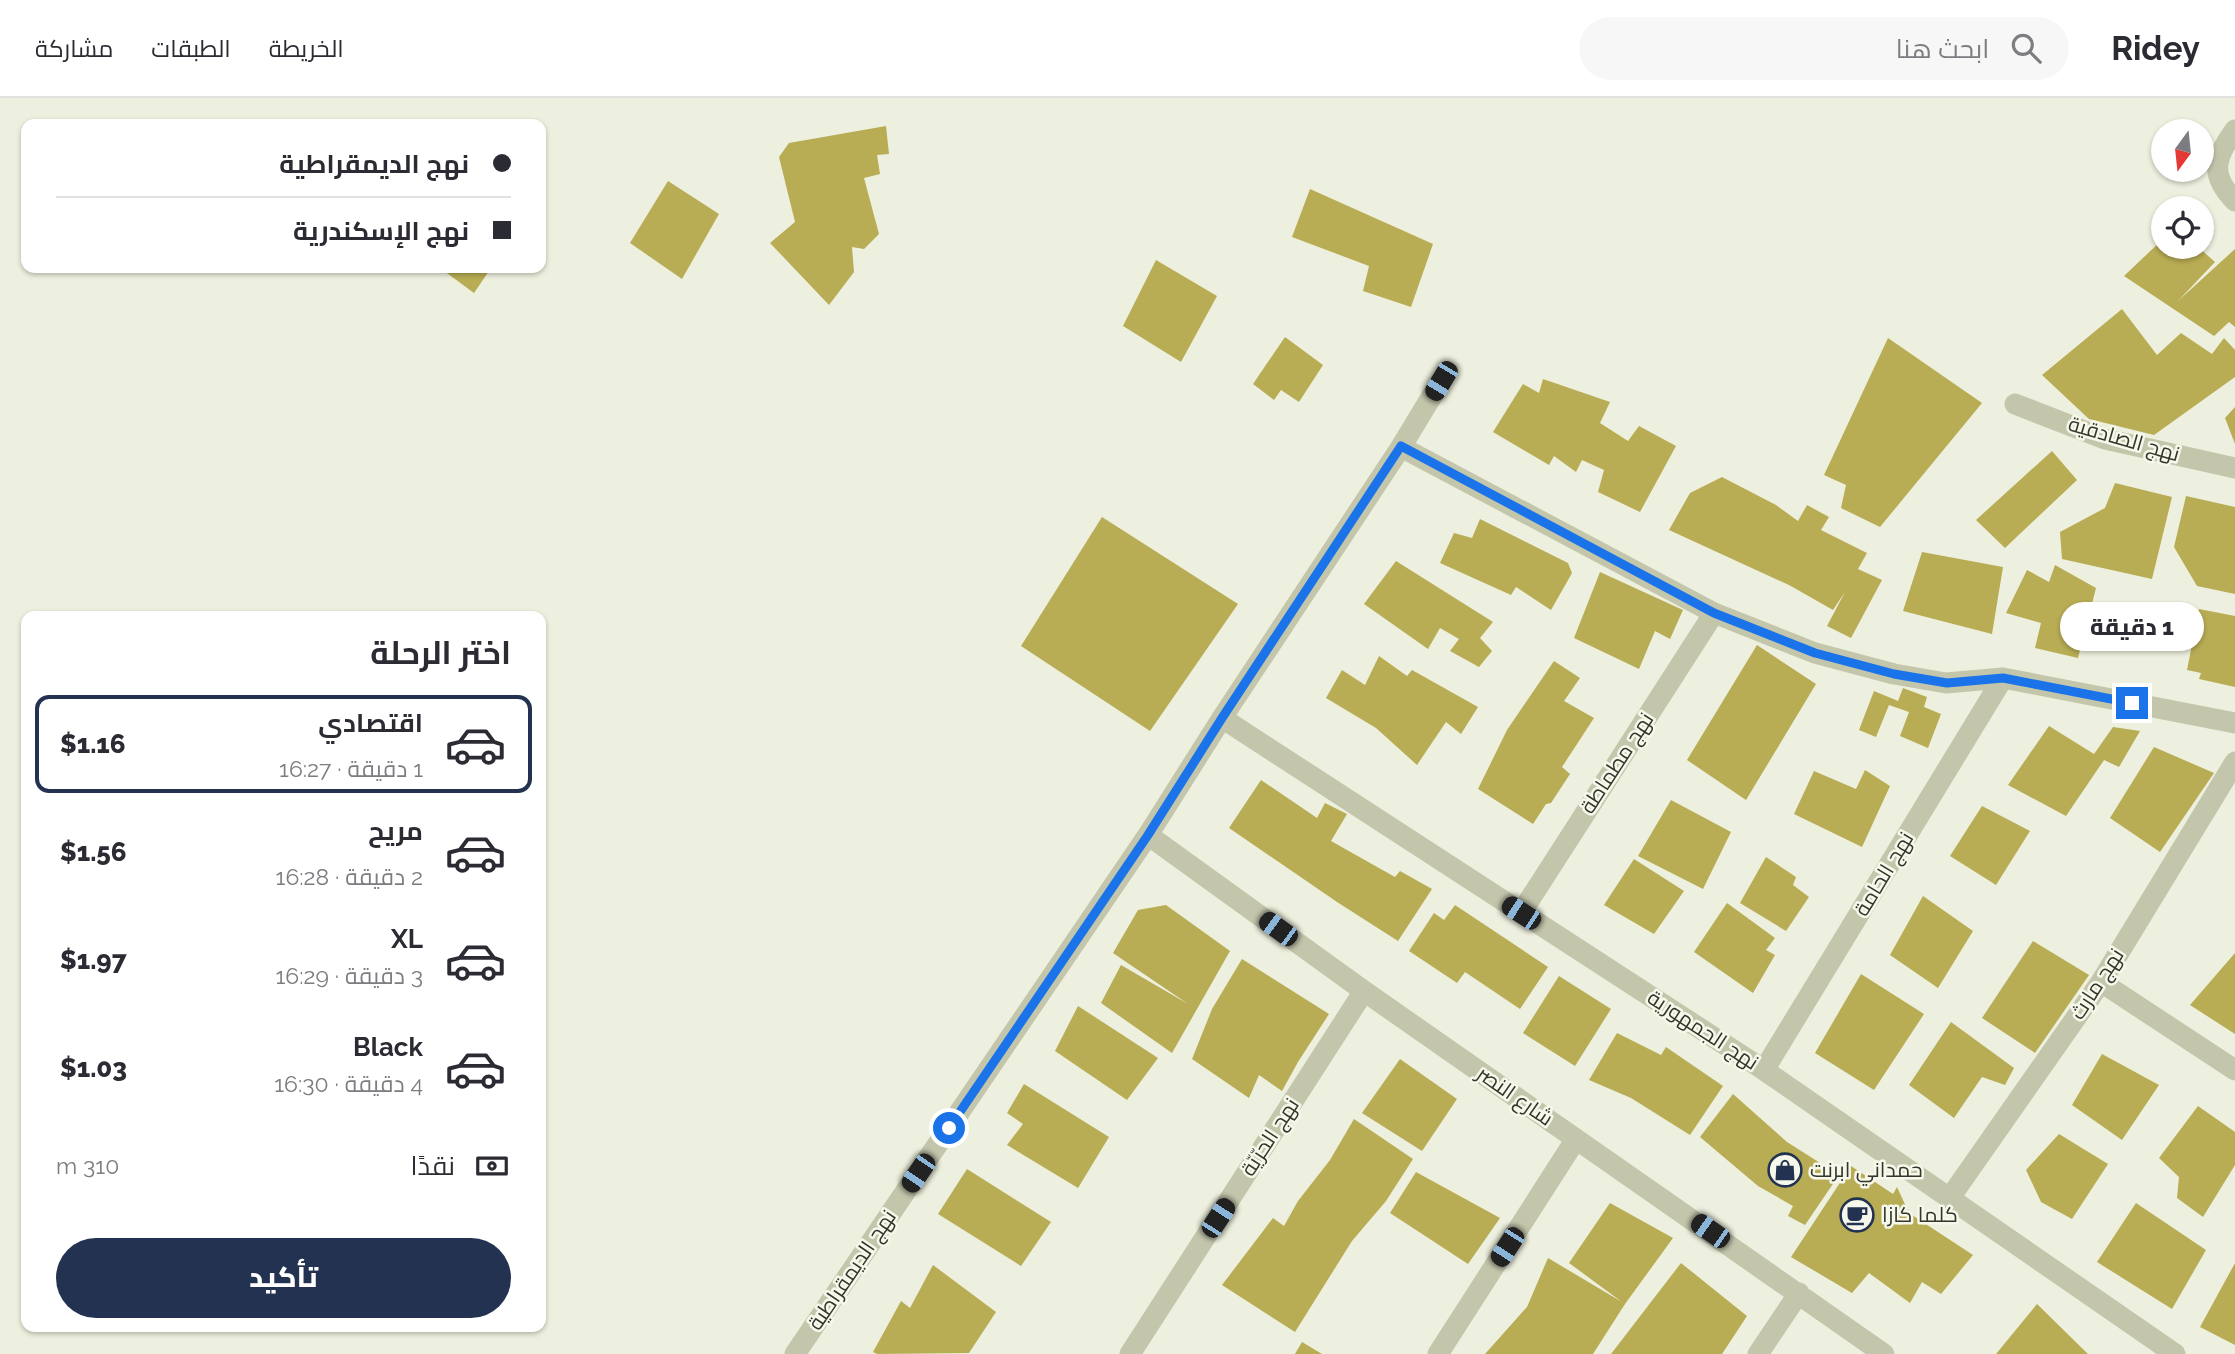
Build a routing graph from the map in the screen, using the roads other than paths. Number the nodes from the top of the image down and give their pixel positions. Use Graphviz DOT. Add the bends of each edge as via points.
graph roads {
  1 [pos="2235,130"];
  2 [pos="2235,201"];
  3 [pos="1441,381"];
  4 [pos="2015,404"];
  5 [pos="1401,446"];
  6 [pos="2235,468"];
  7 [pos="1714,613"];
  8 [pos="2003,678"];
  9 [pos="1222,718"];
  10 [pos="2235,723"];
  11 [pos="2235,762"];
  12 [pos="1148,835"];
  13 [pos="1521,913"];
  14 [pos="2101,982"];
  15 [pos="1364,991"];
  16 [pos="1764,1070"];
  17 [pos="2235,1070"];
  18 [pos="1576,1139"];
  19 [pos="1949,1199"];
  20 [pos="1799,1293"];
  21 [pos="795,1354"];
  22 [pos="1130,1354"];
  23 [pos="1438,1354"];
  24 [pos="1758,1354"];
  25 [pos="1884,1354"];
  26 [pos="2175,1354"];
  1 -- 2 [label="street" via="2221,151 2216,171"];
  3 -- 5 [label="street, نهج الديمقراطية"];
  4 -- 6 [label="street, نهج الصادقية" via="2105,439"];
  5 -- 7 [label="street"];
  5 -- 9 [label="street, نهج الديمقراطية"];
  7 -- 8 [label="street" via="1815,653 1894,674 1947,683"];
  7 -- 13 [label="street, نهج مطماطة"];
  8 -- 10 [label="street"];
  8 -- 16 [label="street, نهج الحامة"];
  9 -- 12 [label="street, نهج الديمقراطية"];
  9 -- 13 [label="street, نهج الجمهورية"];
  11 -- 14 [label="street, نهج مارث"];
  12 -- 15 [label="street, شارع النصر"];
  12 -- 21 [label="street, نهج الديمقراطية"];
  13 -- 16 [label="street, نهج الجمهورية"];
  14 -- 17 [label="street"];
  14 -- 19 [label="street, نهج مارث"];
  15 -- 18 [label="street, شارع النصر"];
  15 -- 22 [label="street, نهج الحرّيّة"];
  16 -- 19 [label="street, نهج الجمهورية"];
  18 -- 20 [label="street, شارع النصر"];
  18 -- 23 [label="street"];
  19 -- 26 [label="street, نهج الجمهورية"];
  20 -- 24 [label="street"];
  20 -- 25 [label="street, شارع النصر"];
}
